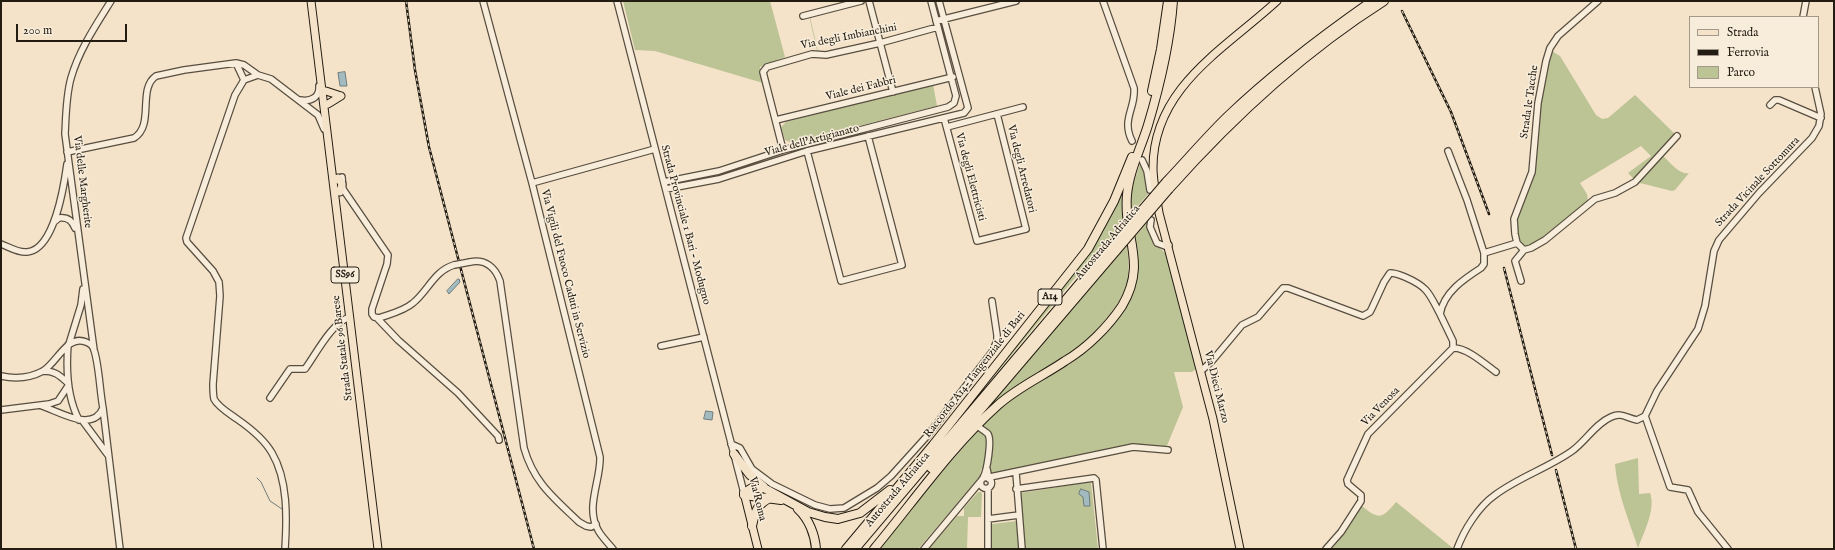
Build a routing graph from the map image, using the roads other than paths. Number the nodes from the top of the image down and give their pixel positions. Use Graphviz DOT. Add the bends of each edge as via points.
graph roads {
  1 [pos="111,1"];
  2 [pos="311,1"];
  3 [pos="316,1"];
  4 [pos="483,1"];
  5 [pos="617,1"];
  6 [pos="861,1"];
  7 [pos="869,1"];
  8 [pos="931,1"];
  9 [pos="939,1"];
  10 [pos="1016,1"];
  11 [pos="1103,1"];
  12 [pos="1168,1"];
  13 [pos="1173,1"];
  14 [pos="1277,1"];
  15 [pos="1283,1"];
  16 [pos="1372,1"];
  17 [pos="1384,1"];
  18 [pos="1598,1"];
  19 [pos="1806,1"];
  20 [pos="803,16"];
  21 [pos="1803,16"];
  22 [pos="944,19"];
  23 [pos="937,24"];
  24 [pos="880,43"];
  25 [pos="318,61"];
  26 [pos="236,63"];
  27 [pos="258,75"];
  28 [pos="958,75"];
  29 [pos="950,78"];
  30 [pos="244,80"];
  31 [pos="1815,88"];
  32 [pos="326,91"];
  33 [pos="893,92"];
  34 [pos="299,100"];
  35 [pos="328,104"];
  36 [pos="968,105"];
  37 [pos="1770,105"];
  38 [pos="1023,107"];
  39 [pos="997,114"];
  40 [pos="944,118"];
  41 [pos="1821,118"];
  42 [pos="776,120"];
  43 [pos="971,121"];
  44 [pos="947,127"];
  45 [pos="868,136"];
  46 [pos="1677,136"];
  47 [pos="1132,140"];
  48 [pos="655,149"];
  49 [pos="784,150"];
  50 [pos="1448,150"];
  51 [pos="808,151"];
  52 [pos="67,154"];
  53 [pos="1142,160"];
  54 [pos="332,169"];
  55 [pos="341,179"];
  56 [pos="664,182"];
  57 [pos="532,183"];
  58 [pos="1168,185"];
  59 [pos="666,190"];
  60 [pos="1150,190"];
  61 [pos="1151,220"];
  62 [pos="51,227"];
  63 [pos="1165,231"];
  64 [pos="78,233"];
  65 [pos="1152,233"];
  66 [pos="977,241"];
  67 [pos="1518,243"];
  68 [pos="1,244"];
  69 [pos="1169,246"];
  70 [pos="1114,248"];
  71 [pos="1524,250"];
  72 [pos="1484,253"];
  73 [pos="83,274"];
  74 [pos="1520,281"];
  75 [pos="992,301"];
  76 [pos="1440,314"];
  77 [pos="350,316"];
  78 [pos="377,318"];
  79 [pos="704,337"];
  80 [pos="68,345"];
  81 [pos="661,346"];
  82 [pos="1453,347"];
  83 [pos="94,350"];
  84 [pos="43,371"];
  85 [pos="1201,371"];
  86 [pos="1496,372"];
  87 [pos="1,376"];
  88 [pos="68,384"];
  89 [pos="270,398"];
  90 [pos="951,405"];
  91 [pos="42,406"];
  92 [pos="103,408"];
  93 [pos="1,410"];
  94 [pos="957,410"];
  95 [pos="1645,416"];
  96 [pos="80,420"];
  97 [pos="980,428"];
  98 [pos="499,440"];
  99 [pos="731,444"];
  100 [pos="933,445"];
  101 [pos="1168,450"];
  102 [pos="734,454"];
  103 [pos="109,457"];
  104 [pos="1016,474"];
  105 [pos="986,480"];
  106 [pos="764,488"];
  107 [pos="985,488"];
  108 [pos="1016,488"];
  109 [pos="973,492"];
  110 [pos="744,494"];
  111 [pos="917,494"];
  112 [pos="770,498"];
  113 [pos="1019,515"];
  114 [pos="988,519"];
  115 [pos="596,524"];
  116 [pos="752,526"];
  117 [pos="120,549"];
  118 [pos="285,549"];
  119 [pos="378,549"];
  120 [pos="382,549"];
  121 [pos="613,549"];
  122 [pos="758,549"];
  123 [pos="816,549"];
  124 [pos="846,549"];
  125 [pos="855,549"];
  126 [pos="862,549"];
  127 [pos="870,549"];
  128 [pos="874,549"];
  129 [pos="924,549"];
  130 [pos="988,549"];
  131 [pos="1022,549"];
  132 [pos="1103,549"];
  133 [pos="1240,549"];
  134 [pos="1326,549"];
  135 [pos="1457,549"];
  136 [pos="1728,549"];
  1 -- 52 [label="street, Via delle Margherite" via="83,48 71,79 65,134"];
  2 -- 25 [label="main road, Strada Statale 96 Barese / SS96"];
  3 -- 32 [label="main road, Strada Statale 96 Barese / SS96"];
  4 -- 57 [label="street, Via Vigili del Fuoco Caduti in Servizio"];
  5 -- 48 [label="street, Strada Provinciale 1 Bari - Modugno"];
  6 -- 20 [label="street"];
  7 -- 24 [label="street"];
  8 -- 23 [label="street"];
  9 -- 22 [label="street"];
  10 -- 22 [label="street, Via degli Imbianchini"];
  11 -- 47 [label="street" via="1134,88 1135,94 1127,125"];
  12 -- 100 [label="highway, Raccordo A14-Tangenziale di Bari / A14" via="1161,48 1148,105 1126,174 1102,224 1080,260"];
  13 -- 111 [label="highway" via="1160,82 1128,189 1127,203 1134,257 1130,288 1119,309 1095,337 1079,351 999,404"];
  14 -- 63 [label="main road" via="1192,74 1168,107 1156,138 1153,166"];
  15 -- 63 [label="main road" via="1198,75 1184,90 1170,112 1160,140 1157,160"];
  16 -- 58 [label="highway, Autostrada Adriatica / A14" via="1316,41 1229,115"];
  17 -- 58 [label="highway, Autostrada Adriatica / A14" via="1322,45 1262,94"];
  18 -- 67 [label="street, Strada le Tacche" via="1558,36 1550,48 1538,103 1532,172 1513,224"];
  19 -- 21 [label="street"];
  22 -- 23 [label="street, Via degli Imbianchini"];
  22 -- 28 [label="street"];
  23 -- 24 [label="street, Via degli Imbianchini"];
  23 -- 29 [label="street"];
  24 -- 33 [label="street"];
  24 -- 42 [label="street, Via degli Imbianchini" via="826,55 812,54 767,66 763,72"];
  25 -- 34 [label="street" via="318,93 310,100"];
  25 -- 54 [label="main road, Strada Statale 96 Barese / SS96"];
  26 -- 27 [label="street" via="244,65"];
  26 -- 30 [label="street"];
  26 -- 52 [label="street" via="156,76 148,93 143,127 138,135"];
  27 -- 30 [label="street"];
  27 -- 34 [label="street" via="271,79"];
  28 -- 29 [label="street, Viale dei Fabbri"];
  28 -- 36 [label="street"];
  29 -- 33 [label="street, Viale dei Fabbri"];
  29 -- 49 [label="street, Viale dell'Artigianato" via="956,96 954,103 948,107"];
  30 -- 118 [label="street" via="235,95 186,238 219,282 213,384 215,400 261,438 273,454 287,511"];
  31 -- 41 [label="street"];
  32 -- 35 [label="main road, Strada Statale 96 Barese / SS96"];
  32 -- 35 [label="main road" via="341,96"];
  33 -- 42 [label="street, Viale dei Fabbri"];
  34 -- 54 [label="street" via="318,115 322,122"];
  35 -- 55 [label="main road, Strada Statale 96 Barese / SS96"];
  36 -- 40 [label="street, Viale dell'Artigianato" via="964,113"];
  36 -- 43 [label="street"];
  37 -- 41 [label="street" via="1774,100 1779,100"];
  38 -- 39 [label="street"];
  39 -- 43 [label="street"];
  39 -- 66 [label="street, Via degli Arredatori" via="1026,229"];
  40 -- 44 [label="street, Via degli Elettricisti"];
  40 -- 45 [label="street, Viale dell'Artigianato"];
  41 -- 95 [label="street, Strada Vicinale Sottomura" via="1820,126 1812,138 1758,193 1716,245 1705,306 1698,329 1657,391"];
  42 -- 49 [label="street"];
  43 -- 44 [label="street"];
  44 -- 66 [label="street, Via degli Elettricisti"];
  45 -- 51 [label="street, Viale dell'Artigianato"];
  45 -- 51 [label="street" via="902,264 841,281"];
  46 -- 71 [label="street" via="1635,182 1615,193 1595,199 1545,240"];
  48 -- 56 [label="street, Strada Provinciale 1 Bari - Modugno"];
  48 -- 57 [label="street"];
  49 -- 56 [label="street, Viale dell'Artigianato" via="719,171"];
  50 -- 72 [label="street"];
  51 -- 59 [label="street, Viale dell'Artigianato" via="719,179"];
  52 -- 62 [label="street" via="62,194"];
  52 -- 64 [label="street, Via delle Margherite"];
  53 -- 60 [label="street"];
  54 -- 77 [label="main road, Strada Statale 96 Barese / SS96"];
  55 -- 78 [label="street" via="345,192 388,254 372,312"];
  55 -- 120 [label="main road, Strada Statale 96 Barese / SS96" via="340,192"];
  56 -- 59 [label="street, Strada Provinciale 1 Bari - Modugno"];
  57 -- 115 [label="street, Via Vigili del Fuoco Caduti in Servizio" via="600,457 593,502"];
  58 -- 70 [label="highway, Autostrada Adriatica / A14, bridge"];
  59 -- 79 [label="street, Strada Provinciale 1 Bari - Modugno"];
  61 -- 65 [label="street"];
  62 -- 64 [label="street" via="55,221 63,218 73,222"];
  62 -- 68 [label="street" via="44,243 32,251 21,252"];
  63 -- 65 [label="street"];
  63 -- 69 [label="main road, Via Dieci Marzo"];
  64 -- 73 [label="street, Via delle Margherite"];
  65 -- 69 [label="street" via="1157,243"];
  67 -- 71 [label="street"];
  67 -- 72 [label="street"];
  69 -- 85 [label="main road, Via Dieci Marzo"];
  70 -- 125 [label="highway, Autostrada Adriatica / A14"];
  70 -- 126 [label="highway, Autostrada Adriatica / A14"];
  71 -- 74 [label="street" via="1515,261"];
  72 -- 76 [label="street" via="1484,264 1454,288"];
  73 -- 80 [label="street" via="81,305"];
  73 -- 83 [label="street, Via delle Margherite"];
  75 -- 90 [label="street" via="997,335 995,347"];
  76 -- 82 [label="street"];
  76 -- 85 [label="street" via="1424,287 1395,273 1390,273 1370,312 1363,316 1283,288 1258,317 1242,325 1212,362"];
  77 -- 89 [label="street" via="343,318 330,332 305,369 290,369"];
  77 -- 119 [label="main road, Strada Statale 96 Barese / SS96"];
  78 -- 98 [label="street" via="458,393"];
  78 -- 115 [label="street, bridge" via="414,303 439,273 454,265 480,261 496,271 500,281 524,448 532,472 579,522 591,527"];
  79 -- 81 [label="street"];
  79 -- 99 [label="street, Strada Provinciale 1 Bari - Modugno"];
  80 -- 83 [label="street" via="78,340 87,342"];
  80 -- 84 [label="street"];
  80 -- 88 [label="street"];
  82 -- 86 [label="street" via="1468,352"];
  82 -- 134 [label="street, Via Venosa" via="1368,434 1347,480 1361,495 1361,501 1341,532"];
  83 -- 92 [label="street, Via delle Margherite"];
  84 -- 87 [label="street" via="16,378"];
  84 -- 88 [label="street" via="60,374"];
  85 -- 133 [label="main road, Via Dieci Marzo"];
  88 -- 91 [label="street" via="58,401"];
  88 -- 96 [label="street" via="73,409"];
  90 -- 94 [label="street"];
  90 -- 99 [label="street" via="891,476 877,488 844,508 830,509 815,505 772,484 749,466 740,448"];
  91 -- 93 [label="street"];
  91 -- 96 [label="street"];
  92 -- 96 [label="street" via="95,419"];
  92 -- 103 [label="street, Via delle Margherite"];
  95 -- 135 [label="street" via="1637,420 1621,414 1612,416 1572,451 1496,494 1482,507 1466,529"];
  95 -- 136 [label="street" via="1670,487 1688,490 1698,512"];
  96 -- 103 [label="street"];
  97 -- 105 [label="street" via="989,437"];
  99 -- 102 [label="street, Strada Provinciale 1 Bari - Modugno"];
  100 -- 106 [label="highway" via="884,496 851,517 838,519 817,515"];
  100 -- 124 [label="highway, Raccordo A14-Tangenziale di Bari / A14"];
  101 -- 104 [label="street" via="1133,447"];
  102 -- 106 [label="highway"];
  102 -- 110 [label="street, Via Roma"];
  103 -- 117 [label="street, Via delle Margherite"];
  104 -- 105 [label="street" via="990,477"];
  104 -- 108 [label="street"];
  105 -- 107 [label="street"];
  105 -- 107 [label="street"];
  105 -- 109 [label="street"];
  106 -- 110 [label="highway" via="752,488"];
  107 -- 109 [label="street"];
  107 -- 114 [label="street"];
  108 -- 113 [label="street"];
  108 -- 132 [label="street" via="1094,478"];
  109 -- 129 [label="street"];
  110 -- 112 [label="highway"];
  110 -- 116 [label="main road, Via Roma"];
  111 -- 127 [label="highway"];
  111 -- 128 [label="highway"];
  112 -- 116 [label="highway" via="760,503"];
  112 -- 123 [label="highway" via="790,504 802,512 813,533"];
  113 -- 114 [label="street"];
  113 -- 131 [label="street"];
  114 -- 130 [label="street"];
  115 -- 121 [label="street, Via Vigili del Fuoco Caduti in Servizio"];
  116 -- 122 [label="main road, Via Roma"];
}
